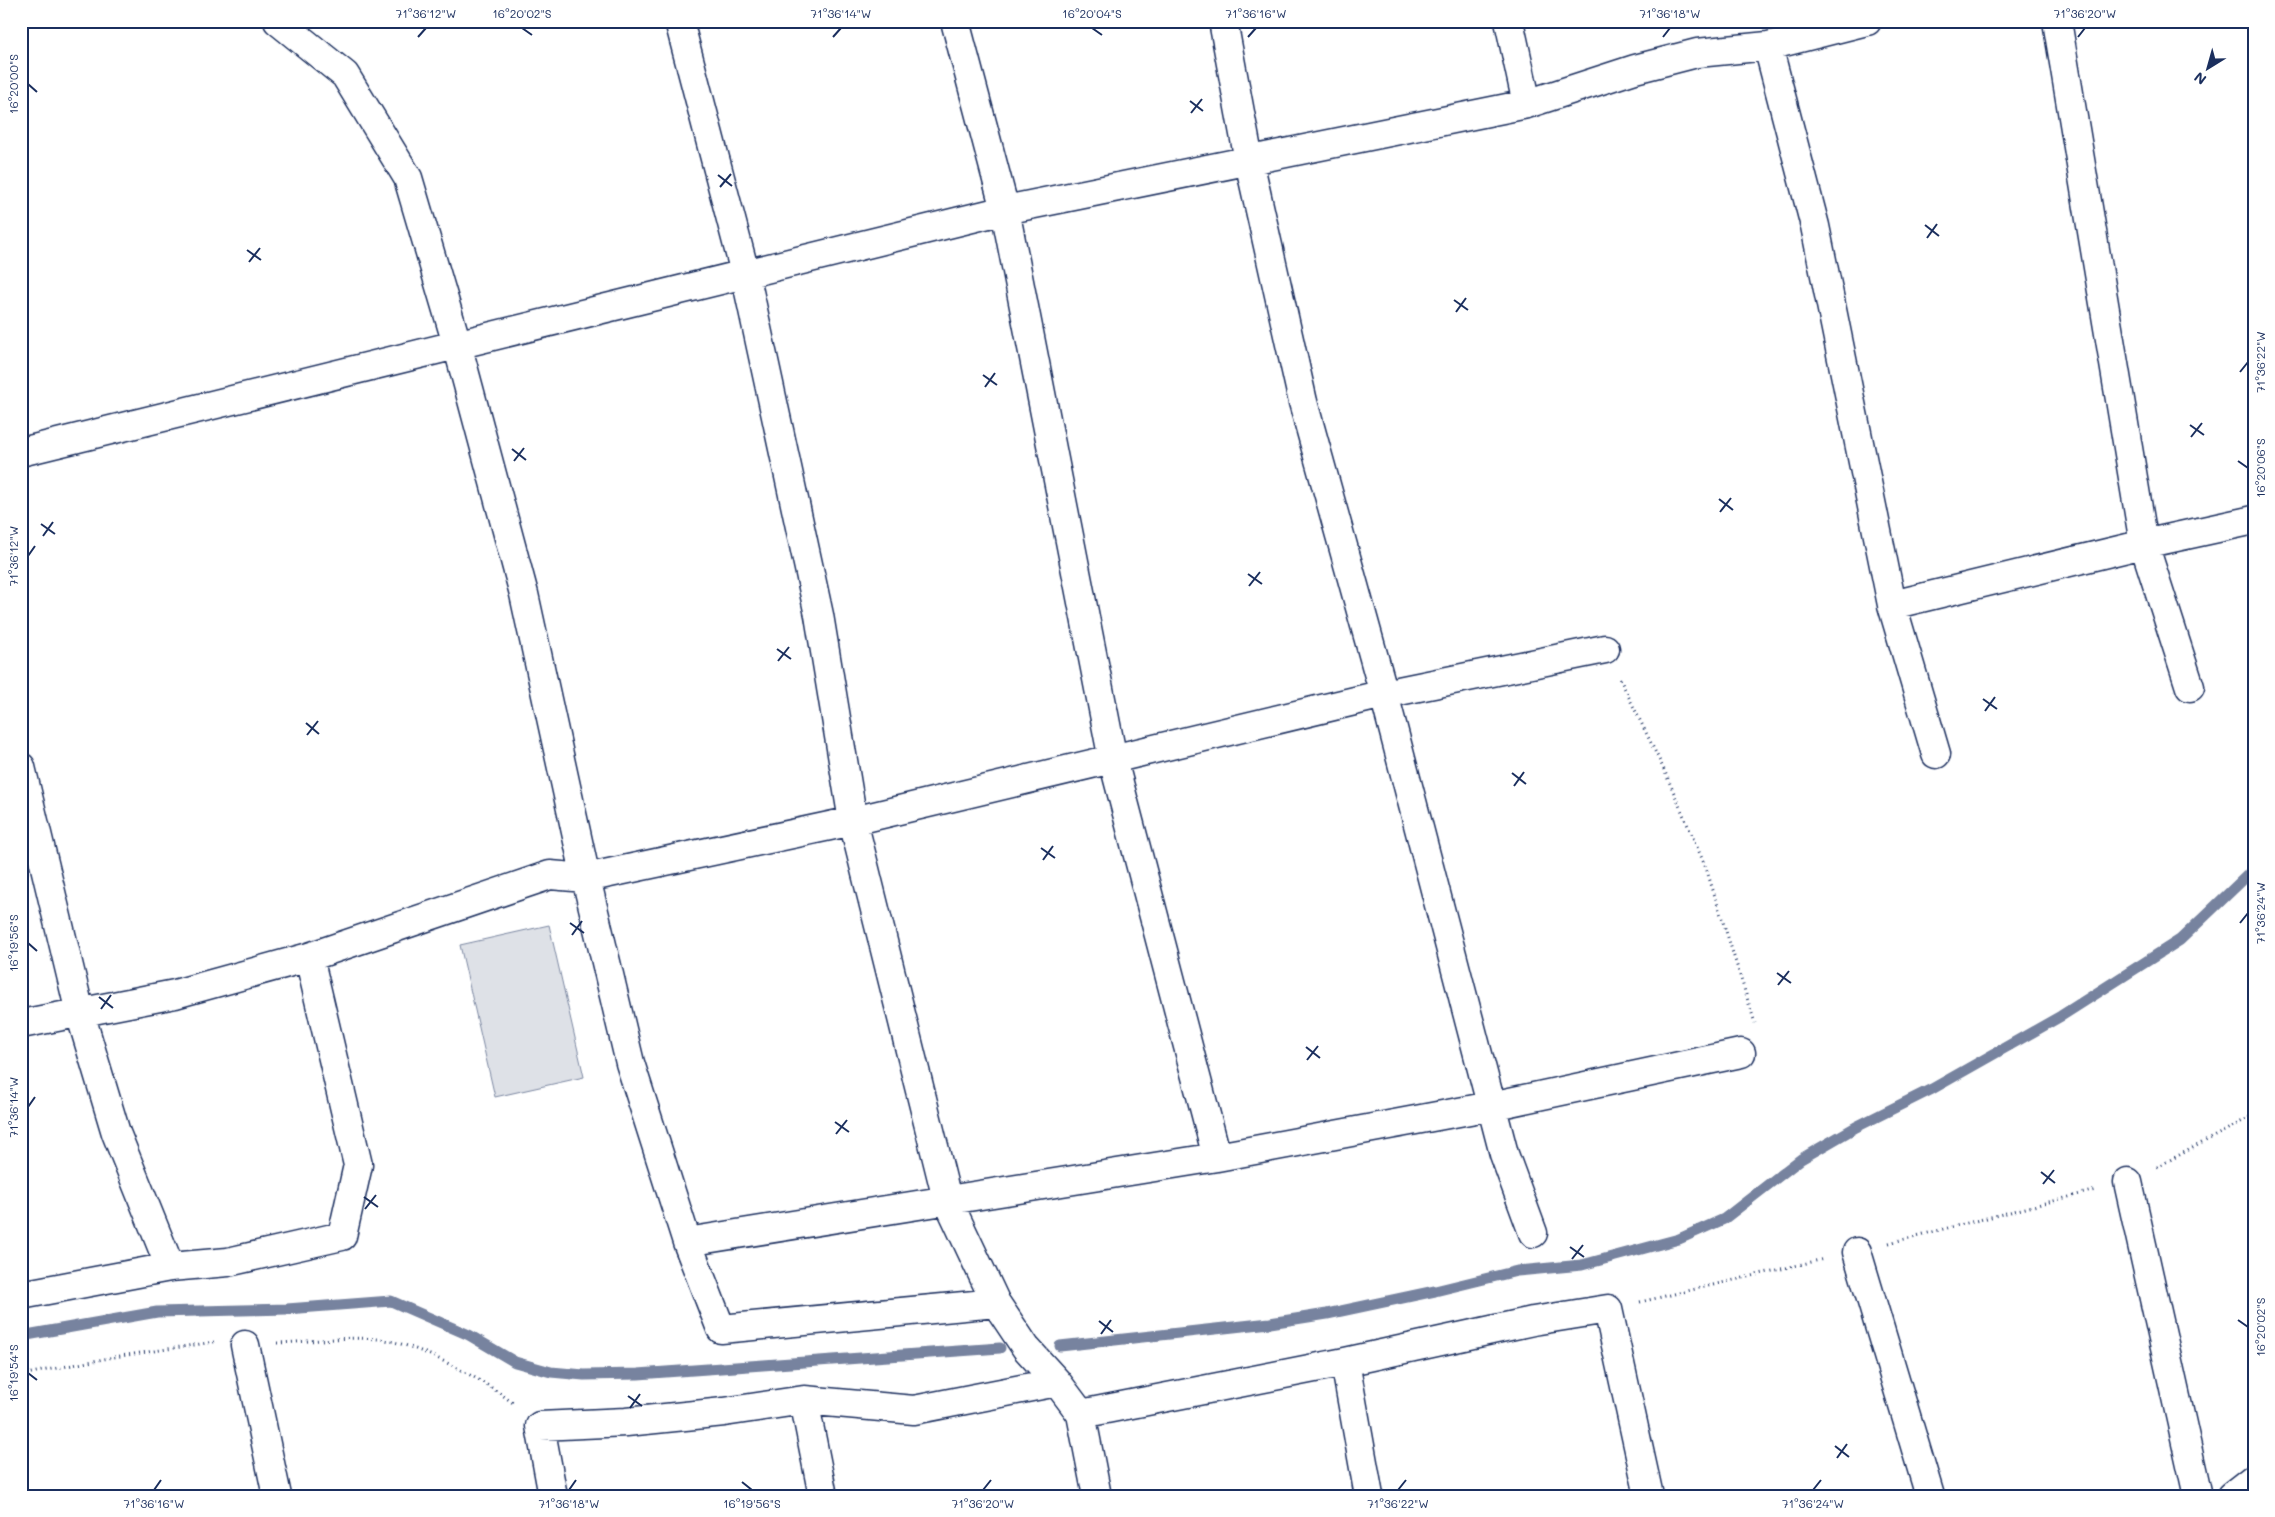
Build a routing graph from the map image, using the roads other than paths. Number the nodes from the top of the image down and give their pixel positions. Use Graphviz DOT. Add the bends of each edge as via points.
graph roads {
  1 [pos="278,21"];
  2 [pos="679,21"];
  3 [pos="955,21"];
  4 [pos="1223,21"];
  5 [pos="1509,21"];
  6 [pos="1867,21"];
  7 [pos="2057,21"];
  8 [pos="1768,46"];
  9 [pos="1527,104"];
  10 [pos="1249,161"];
  11 [pos="1005,210"];
  12 [pos="745,273"];
  13 [pos="456,344"];
  14 [pos="21,452"];
  15 [pos="2254,520"];
  16 [pos="2144,544"];
  17 [pos="1892,606"];
  18 [pos="1605,649"];
  19 [pos="2190,687"];
  20 [pos="1384,694"];
  21 [pos="1936,754"];
  22 [pos="1113,760"];
  23 [pos="21,767"];
  24 [pos="853,821"];
  25 [pos="586,878"];
  26 [pos="309,957"];
  27 [pos="80,1013"];
  28 [pos="21,1024"];
  29 [pos="1741,1053"];
  30 [pos="1491,1106"];
  31 [pos="1217,1157"];
  32 [pos="2128,1182"];
  33 [pos="946,1199"];
  34 [pos="1533,1234"];
  35 [pos="687,1242"];
  36 [pos="1858,1252"];
  37 [pos="170,1267"];
  38 [pos="21,1295"];
  39 [pos="996,1303"];
  40 [pos="245,1345"];
  41 [pos="1345,1362"];
  42 [pos="1057,1382"];
  43 [pos="804,1400"];
  44 [pos="1081,1414"];
  45 [pos="2254,1478"];
  46 [pos="277,1496"];
  47 [pos="552,1496"];
  48 [pos="823,1496"];
  49 [pos="1098,1496"];
  50 [pos="1369,1496"];
  51 [pos="1649,1496"];
  52 [pos="1930,1496"];
  53 [pos="2198,1496"];
  54 [pos="2231,1496"];
  1 -- 13 [label="street" via="345,75 408,178"];
  2 -- 12 [label="street"];
  3 -- 11 [label="street"];
  4 -- 10 [label="street"];
  5 -- 9 [label="street"];
  6 -- 8 [label="street"];
  7 -- 16 [label="street"];
  8 -- 9 [label="street" via="1697,53"];
  8 -- 17 [label="street" via="1815,226"];
  9 -- 10 [label="street"];
  10 -- 11 [label="street"];
  10 -- 20 [label="street" via="1303,402"];
  11 -- 12 [label="street"];
  11 -- 22 [label="street"];
  12 -- 13 [label="street"];
  12 -- 24 [label="street" via="820,615"];
  13 -- 14 [label="street"];
  13 -- 25 [label="street" via="524,594"];
  15 -- 16 [label="street"];
  16 -- 17 [label="street"];
  16 -- 19 [label="street"];
  17 -- 21 [label="street"];
  18 -- 20 [label="street"];
  20 -- 22 [label="street"];
  20 -- 30 [label="street"];
  22 -- 24 [label="street"];
  22 -- 31 [label="street"];
  23 -- 27 [label="street"];
  24 -- 25 [label="street"];
  24 -- 33 [label="street"];
  25 -- 26 [label="street" via="550,875"];
  25 -- 35 [label="street" via="630,1062"];
  26 -- 27 [label="street" via="174,994"];
  26 -- 37 [label="street" via="358,1165 342,1236 228,1262"];
  27 -- 28 [label="street"];
  27 -- 37 [label="street" via="116,1133"];
  29 -- 30 [label="street"];
  30 -- 31 [label="street"];
  30 -- 34 [label="street" via="1504,1154"];
  31 -- 33 [label="street"];
  32 -- 53 [label="street"];
  33 -- 35 [label="street"];
  33 -- 39 [label="street"];
  35 -- 39 [label="street" via="721,1329"];
  36 -- 52 [label="street"];
  37 -- 38 [label="street"];
  39 -- 42 [label="street" via="1026,1348"];
  40 -- 46 [label="street"];
  41 -- 44 [label="street"];
  41 -- 50 [label="street"];
  41 -- 51 [label="street" via="1533,1321 1608,1309"];
  42 -- 43 [label="street" via="914,1410"];
  42 -- 44 [label="street"];
  43 -- 47 [label="street" via="626,1422 540,1426"];
  43 -- 48 [label="street"];
  44 -- 49 [label="street"];
  45 -- 54 [label="street"];
}
